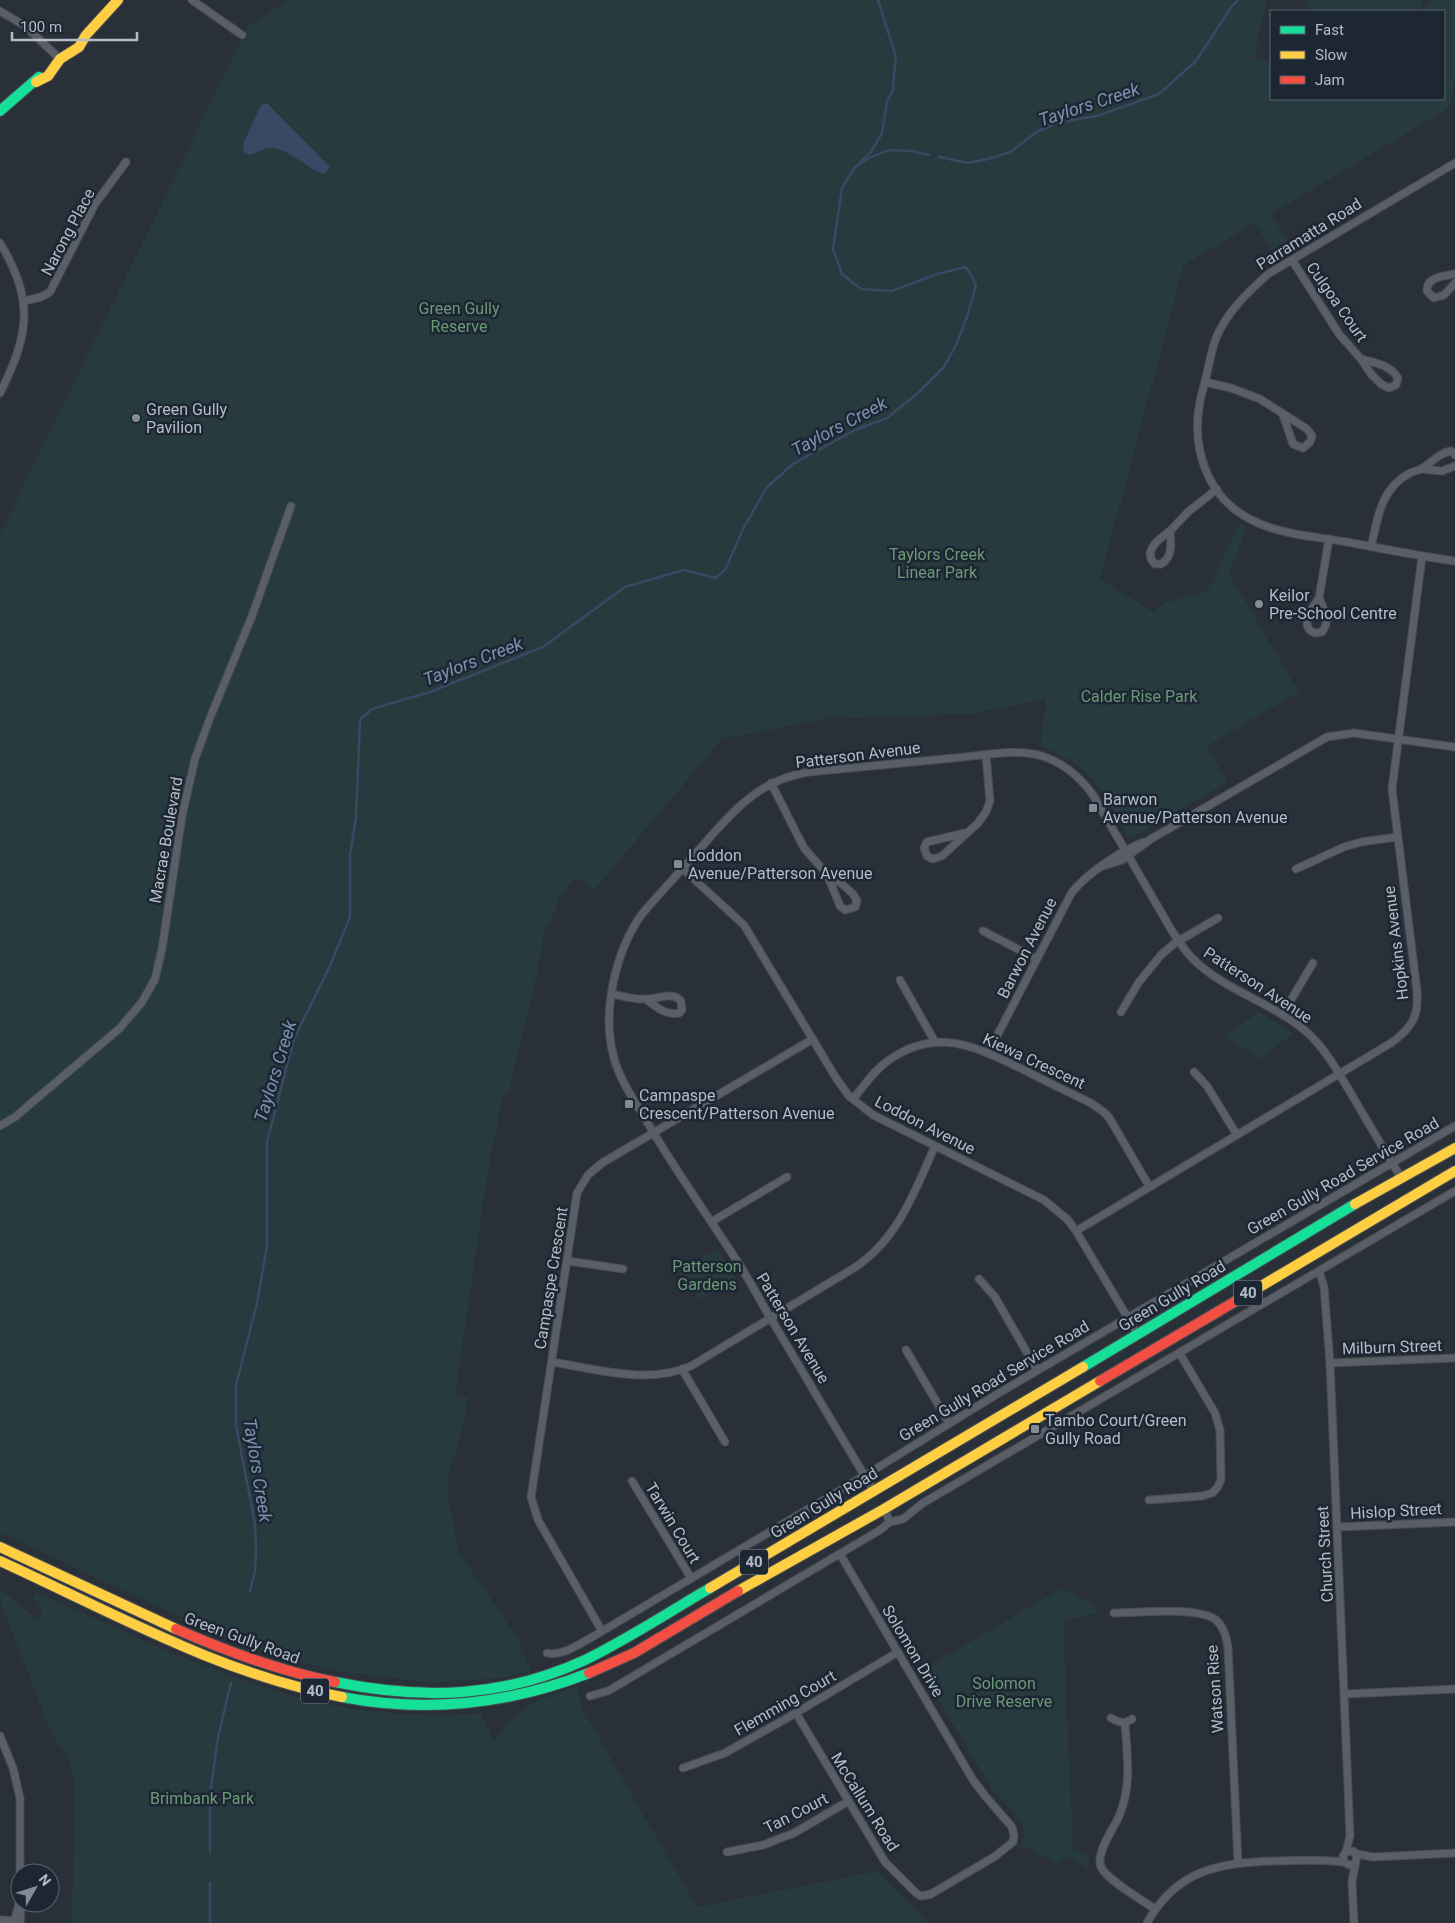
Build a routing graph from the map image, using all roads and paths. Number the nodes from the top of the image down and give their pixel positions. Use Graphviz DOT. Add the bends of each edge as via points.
graph roads {
  1 [pos="118,0"];
  2 [pos="192,0"];
  3 [pos="0,11"];
  4 [pos="242,35"];
  5 [pos="58,57"];
  6 [pos="0,111"];
  7 [pos="126,162"];
  8 [pos="1455,163"];
  9 [pos="0,243"];
  10 [pos="1292,260"];
  11 [pos="1455,274"];
  12 [pos="1455,283"];
  13 [pos="24,301"];
  14 [pos="1361,359"];
  15 [pos="1205,382"];
  16 [pos="0,392"];
  17 [pos="1283,415"];
  18 [pos="1455,455"];
  19 [pos="1455,466"];
  20 [pos="1421,469"];
  21 [pos="1217,490"];
  22 [pos="291,506"];
  23 [pos="1170,531"];
  24 [pos="1329,539"];
  25 [pos="1371,547"];
  26 [pos="1422,556"];
  27 [pos="1455,561"];
  28 [pos="1319,598"];
  29 [pos="1399,739"];
  30 [pos="1455,747"];
  31 [pos="986,755"];
  32 [pos="771,784"];
  33 [pos="965,833"];
  34 [pos="1397,837"];
  35 [pos="1127,853"];
  36 [pos="683,868"];
  37 [pos="1296,869"];
  38 [pos="827,874"];
  39 [pos="1218,918"];
  40 [pos="983,931"];
  41 [pos="1179,941"];
  42 [pos="1037,959"];
  43 [pos="1313,963"];
  44 [pos="900,980"];
  45 [pos="612,994"];
  46 [pos="647,1000"];
  47 [pos="1121,1012"];
  48 [pos="1282,1014"];
  49 [pos="813,1039"];
  50 [pos="935,1042"];
  51 [pos="988,1053"];
  52 [pos="1194,1072"];
  53 [pos="1340,1074"];
  54 [pos="853,1099"];
  55 [pos="0,1126"];
  56 [pos="1455,1126"];
  57 [pos="653,1133"];
  58 [pos="1237,1135"];
  59 [pos="935,1146"];
  60 [pos="1455,1148"];
  61 [pos="1392,1164"];
  62 [pos="1455,1170"];
  63 [pos="787,1177"];
  64 [pos="1402,1179"];
  65 [pos="1149,1186"];
  66 [pos="1455,1191"];
  67 [pos="711,1222"];
  68 [pos="1076,1230"];
  69 [pos="568,1261"];
  70 [pos="623,1269"];
  71 [pos="1319,1272"];
  72 [pos="979,1279"];
  73 [pos="770,1317"];
  74 [pos="1128,1318"];
  75 [pos="1138,1334"];
  76 [pos="906,1350"];
  77 [pos="1148,1352"];
  78 [pos="1180,1354"];
  79 [pos="1455,1358"];
  80 [pos="552,1362"];
  81 [pos="1330,1363"];
  82 [pos="1156,1367"];
  83 [pos="682,1369"];
  84 [pos="1037,1370"];
  85 [pos="949,1423"];
  86 [pos="724,1442"];
  87 [pos="864,1476"];
  88 [pos="632,1481"];
  89 [pos="874,1491"];
  90 [pos="1149,1500"];
  91 [pos="884,1509"];
  92 [pos="890,1522"];
  93 [pos="1455,1522"];
  94 [pos="1337,1527"];
  95 [pos="0,1547"];
  96 [pos="840,1554"];
  97 [pos="0,1561"];
  98 [pos="691,1578"];
  99 [pos="1114,1614"];
  100 [pos="602,1631"];
  101 [pos="898,1652"];
  102 [pos="547,1653"];
  103 [pos="1455,1689"];
  104 [pos="1345,1694"];
  105 [pos="590,1696"];
  106 [pos="796,1714"];
  107 [pos="1111,1718"];
  108 [pos="1132,1719"];
  109 [pos="1125,1723"];
  110 [pos="0,1736"];
  111 [pos="683,1768"];
  112 [pos="847,1802"];
  113 [pos="1350,1836"];
  114 [pos="727,1852"];
  115 [pos="1356,1853"];
  116 [pos="1455,1853"];
  117 [pos="1373,1857"];
  118 [pos="1349,1860"];
  119 [pos="1238,1862"];
  120 [pos="20,1863"];
  121 [pos="921,1896"];
  122 [pos="1154,1909"];
  123 [pos="0,1920"];
  124 [pos="17,1922"];
  125 [pos="1147,1923"];
  126 [pos="1354,1923"];
  1 -- 5 [label="main road" via="73,52"];
  2 -- 4 [label="street"];
  3 -- 5 [label="street" via="25,26"];
  5 -- 6 [label="main road" via="48,76"];
  7 -- 13 [label="street, Narong Place" via="91,212 53,288 41,297"];
  8 -- 10 [label="street, Parramatta Road"];
  9 -- 13 [label="street" via="15,271"];
  10 -- 14 [label="street, Culgoa Court" via="1339,334"];
  10 -- 15 [label="street, Parramatta Road" via="1268,274 1248,292 1224,322 1215,340"];
  11 -- 12 [label="street" via="1430,282 1427,291 1434,298 1440,297"];
  13 -- 16 [label="street" via="20,349"];
  14 -- 14 [label="street, Culgoa Court" via="1381,364 1394,372 1398,378 1396,385 1389,388 1381,384"];
  15 -- 17 [label="street" via="1248,393"];
  15 -- 21 [label="street, Parramatta Road" via="1197,419 1198,440 1202,461"];
  17 -- 17 [label="street" via="1312,436 1303,448 1293,444"];
  18 -- 20 [label="street" via="1451,451 1444,452"];
  19 -- 20 [label="street" via="1442,471"];
  20 -- 25 [label="street" via="1410,473 1388,491"];
  21 -- 23 [label="street"];
  21 -- 24 [label="street, Parramatta Road" via="1236,510 1256,522"];
  22 -- 55 [label="street, Macrae Boulevard" via="252,616 195,759 182,816 155,979 132,1014 104,1043"];
  23 -- 23 [label="street" via="1169,557 1161,564 1155,564 1150,560 1150,552 1154,544"];
  24 -- 25 [label="street, Parramatta Road"];
  24 -- 28 [label="street"];
  25 -- 26 [label="street, Parramatta Road"];
  26 -- 27 [label="street, Parramatta Road"];
  26 -- 29 [label="street, Hopkins Avenue"];
  28 -- 28 [label="street" via="1327,623 1322,632 1316,634 1308,627 1307,619"];
  29 -- 30 [label="street, Barwon Avenue"];
  29 -- 34 [label="street, Hopkins Avenue" via="1392,790"];
  29 -- 35 [label="street, Barwon Avenue" via="1354,733 1327,737"];
  31 -- 32 [label="street, Patterson Avenue" via="809,772"];
  31 -- 33 [label="street" via="988,807 978,823"];
  31 -- 35 [label="street, Patterson Avenue" via="1030,754 1054,761 1074,772 1093,795"];
  32 -- 36 [label="street, Patterson Avenue" via="739,805"];
  32 -- 38 [label="street" via="804,848"];
  33 -- 33 [label="street" via="927,842 924,848 927,856 933,859 942,856"];
  34 -- 37 [label="street" via="1344,847"];
  34 -- 53 [label="street, Hopkins Avenue" via="1417,991 1416,1012 1400,1037"];
  35 -- 41 [label="street, Patterson Avenue"];
  35 -- 42 [label="street, Barwon Avenue" via="1103,866 1072,892"];
  36 -- 45 [label="street, Patterson Avenue" via="630,930"];
  36 -- 49 [label="street, Loddon Avenue" via="744,925"];
  38 -- 38 [label="street" via="842,909 855,907 854,894"];
  39 -- 41 [label="street"];
  40 -- 42 [label="street"];
  41 -- 47 [label="street" via="1139,982"];
  41 -- 48 [label="street, Patterson Avenue" via="1203,967"];
  42 -- 51 [label="street, Barwon Avenue"];
  43 -- 48 [label="street"];
  44 -- 50 [label="street"];
  45 -- 46 [label="street"];
  45 -- 57 [label="street, Patterson Avenue" via="609,1024 613,1056"];
  48 -- 53 [label="street, Patterson Avenue" via="1309,1034"];
  49 -- 54 [label="street, Loddon Avenue"];
  49 -- 57 [label="street, Campaspe Crescent"];
  50 -- 51 [label="street, Kiewa Crescent" via="967,1044"];
  50 -- 54 [label="street, Kiewa Crescent" via="906,1050 888,1061"];
  51 -- 65 [label="street, Kiewa Crescent" via="1091,1103 1105,1113"];
  52 -- 58 [label="street" via="1207,1086"];
  53 -- 58 [label="street, Hopkins Avenue"];
  53 -- 61 [label="street, Patterson Avenue"];
  54 -- 59 [label="street, Loddon Avenue" via="873,1115"];
  56 -- 61 [label="street, Green Gully Road Service Road"];
  57 -- 67 [label="street, Patterson Avenue"];
  57 -- 69 [label="street, Campaspe Crescent" via="602,1163 584,1180 577,1193"];
  58 -- 65 [label="street, Hopkins Avenue"];
  59 -- 68 [label="street, Loddon Avenue" via="1044,1200"];
  59 -- 73 [label="street" via="909,1204 886,1242 854,1268"];
  60 -- 64 [label="main road, Green Gully Road / 40"];
  61 -- 64 [label="street, Patterson Avenue"];
  61 -- 74 [label="street, Green Gully Road Service Road"];
  62 -- 77 [label="main road, Green Gully Road / 40"];
  63 -- 67 [label="street"];
  64 -- 75 [label="main road, Green Gully Road / 40" via="1322,1223"];
  65 -- 68 [label="street, Hopkins Avenue"];
  66 -- 71 [label="street"];
  67 -- 73 [label="street, Patterson Avenue"];
  68 -- 74 [label="street, Loddon Avenue"];
  69 -- 70 [label="street"];
  69 -- 80 [label="street, Campaspe Crescent"];
  71 -- 78 [label="street"];
  71 -- 81 [label="street, Church Street" via="1324,1288"];
  72 -- 84 [label="street" via="995,1297"];
  73 -- 83 [label="street"];
  73 -- 87 [label="street, Patterson Avenue"];
  74 -- 75 [label="street, Loddon Avenue"];
  74 -- 84 [label="street, Green Gully Road Service Road"];
  75 -- 77 [label="main road"];
  75 -- 89 [label="main road, Green Gully Road / 40"];
  76 -- 85 [label="street"];
  77 -- 82 [label="street"];
  77 -- 91 [label="main road, Green Gully Road / 40"];
  78 -- 82 [label="street"];
  78 -- 90 [label="street" via="1215,1413 1220,1430 1221,1480 1212,1493 1202,1496"];
  79 -- 81 [label="street, Milburn Street"];
  80 -- 83 [label="street" via="645,1375"];
  80 -- 100 [label="street, Campaspe Crescent" via="531,1497 538,1520"];
  81 -- 94 [label="street, Church Street"];
  82 -- 92 [label="street" via="923,1503 903,1519"];
  83 -- 86 [label="street"];
  84 -- 85 [label="street, Green Gully Road Service Road"];
  85 -- 87 [label="street, Green Gully Road Service Road"];
  87 -- 89 [label="street, Patterson Avenue"];
  87 -- 98 [label="street, Green Gully Road Service Road"];
  88 -- 98 [label="street, Tarwin Court"];
  89 -- 91 [label="main road"];
  89 -- 95 [label="main road, Green Gully Road / 40" via="586,1660 526,1682 471,1692 412,1693 345,1686 262,1664 160,1623"];
  91 -- 92 [label="street"];
  91 -- 97 [label="main road, Green Gully Road / 40" via="606,1666 530,1693 492,1702 448,1706 394,1704 335,1696 276,1682 185,1647"];
  92 -- 96 [label="street"];
  93 -- 94 [label="street, Hislop Street"];
  94 -- 104 [label="street, Church Street"];
  96 -- 101 [label="street, Solomon Drive"];
  96 -- 105 [label="street" via="608,1691"];
  98 -- 100 [label="street, Green Gully Road Service Road"];
  99 -- 119 [label="street, Watson Rise" via="1205,1614 1224,1630 1228,1648"];
  100 -- 102 [label="street, Green Gully Road Service Road" via="563,1652"];
  101 -- 106 [label="street, Flemming Court"];
  101 -- 121 [label="street, Solomon Drive" via="973,1780 1012,1827 1014,1835 1011,1845 994,1857 931,1894"];
  103 -- 104 [label="street"];
  104 -- 113 [label="street, Church Street"];
  106 -- 111 [label="street, Flemming Court" via="725,1753"];
  106 -- 112 [label="street, McCallum Road"];
  107 -- 109 [label="street"];
  108 -- 109 [label="street"];
  109 -- 122 [label="street" via="1128,1785 1100,1862 1106,1874"];
  110 -- 120 [label="street" via="13,1768 20,1798"];
  112 -- 114 [label="street, Tan Court" via="794,1833 763,1845"];
  112 -- 121 [label="street, McCallum Road" via="885,1862"];
  113 -- 115 [label="street, Church Street"];
  113 -- 118 [label="street, Church Street"];
  115 -- 117 [label="street"];
  115 -- 118 [label="street" via="1351,1851"];
  116 -- 117 [label="street"];
  117 -- 118 [label="street"];
  118 -- 119 [label="street"];
  118 -- 126 [label="street"];
  119 -- 122 [label="street" via="1216,1867 1184,1881"];
  122 -- 125 [label="street"];
  123 -- 124 [label="street"];
}
